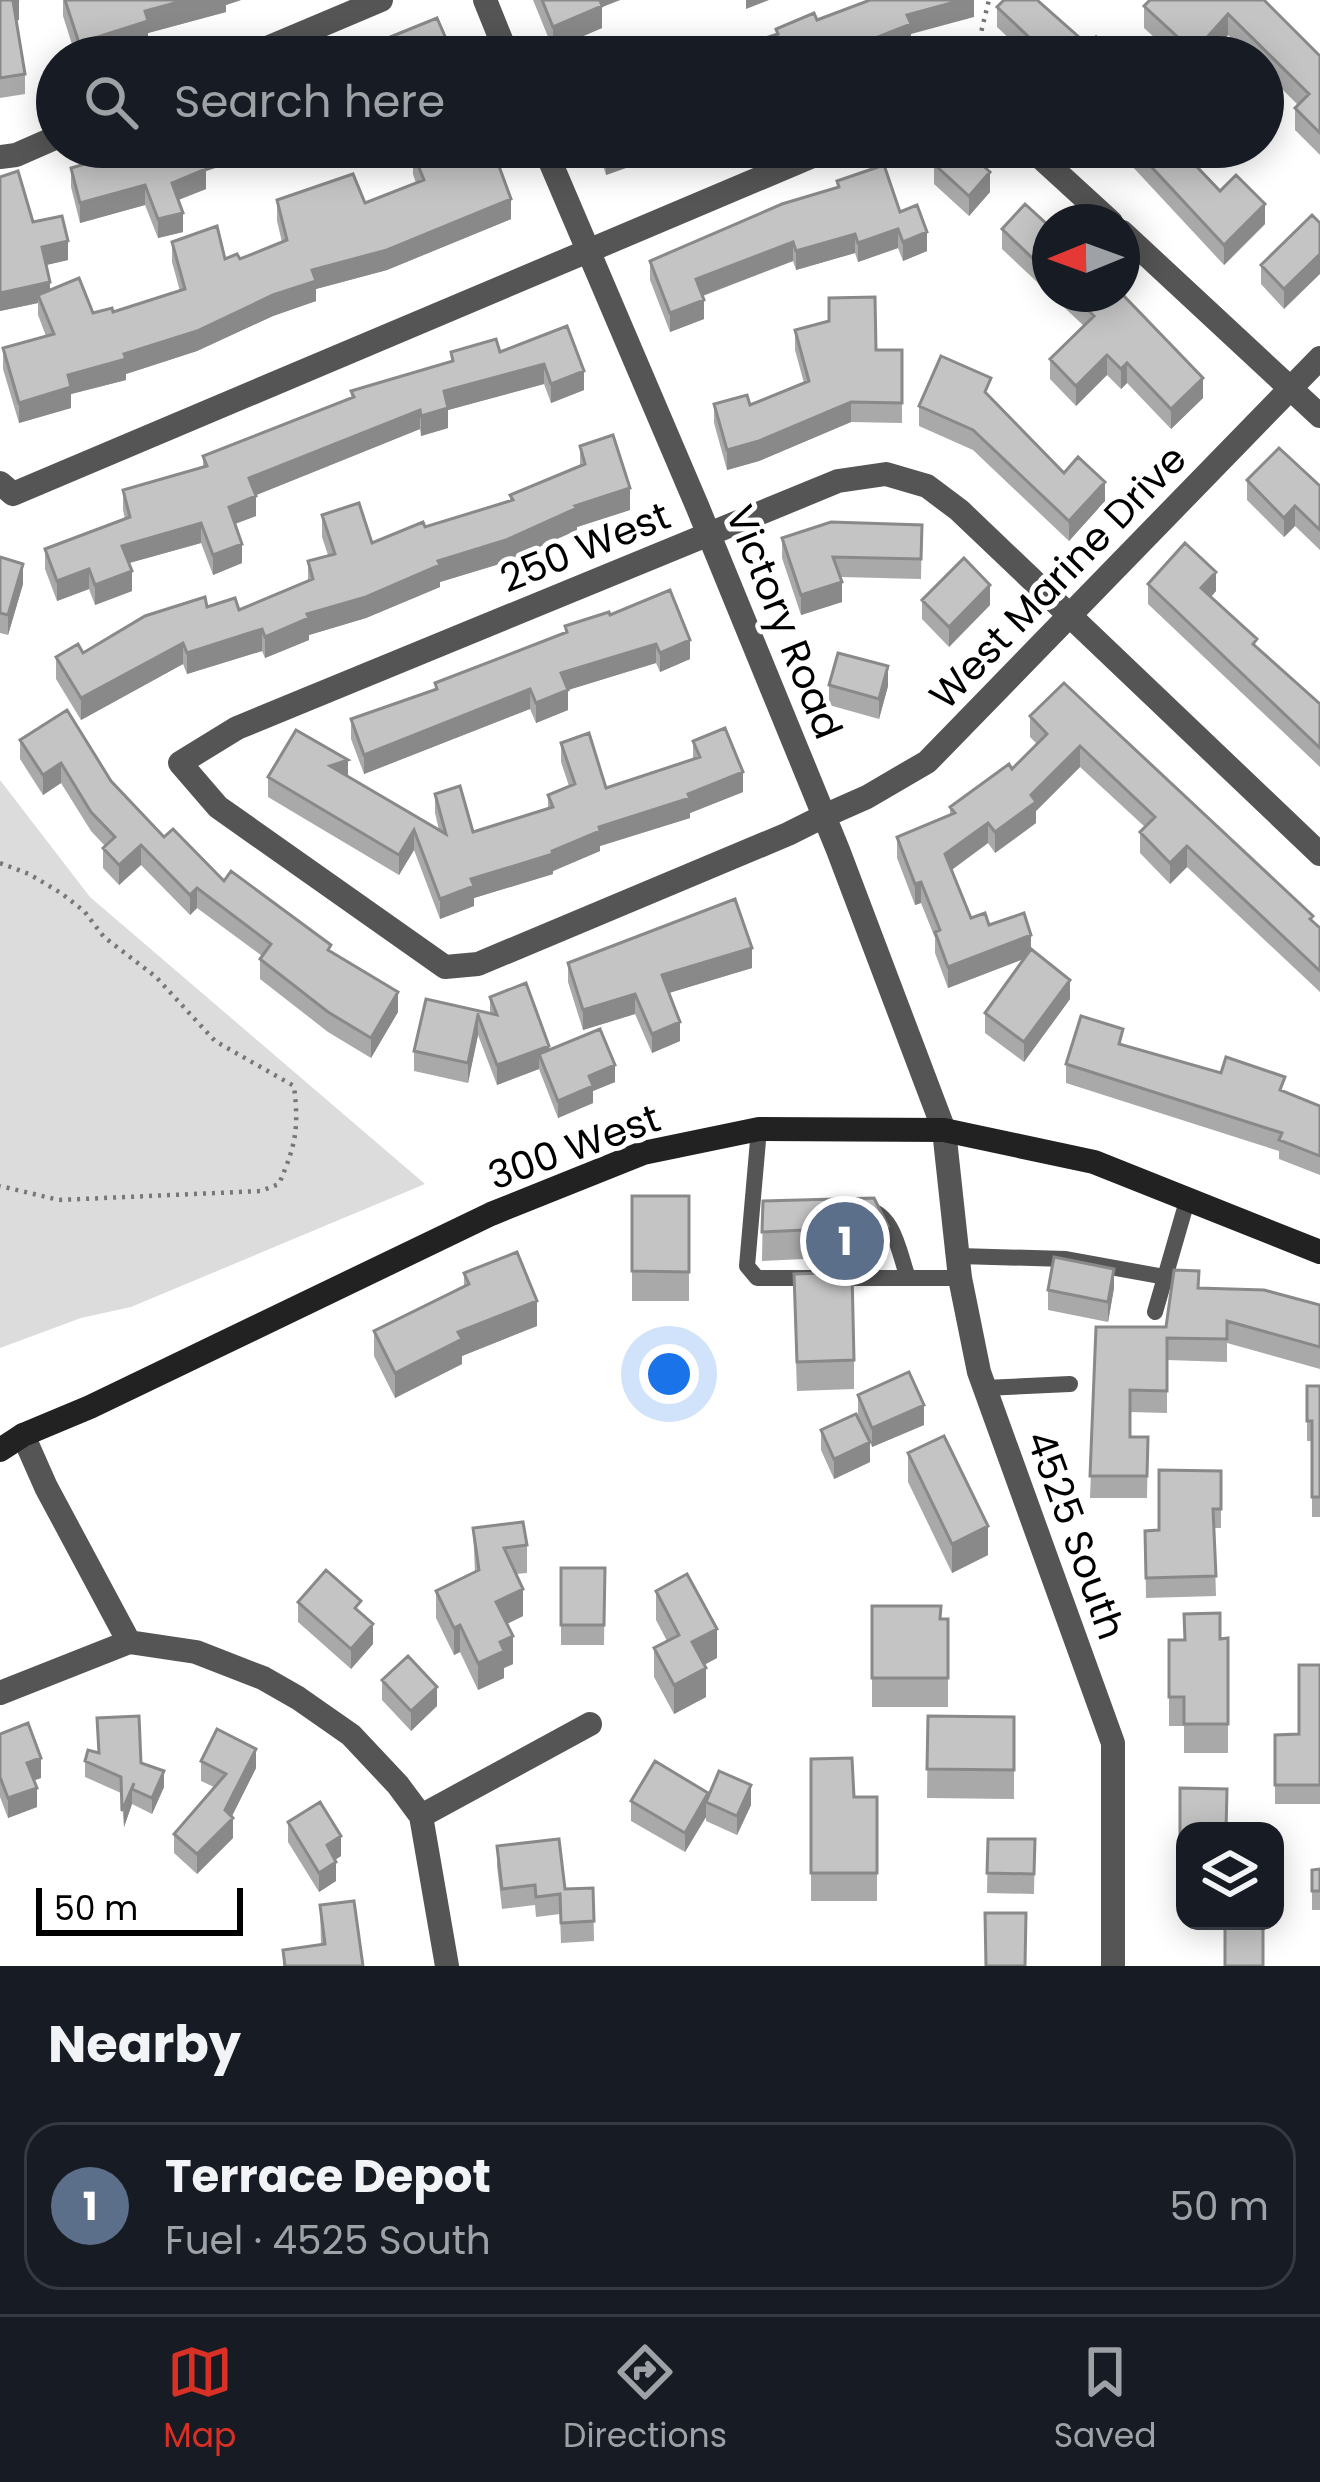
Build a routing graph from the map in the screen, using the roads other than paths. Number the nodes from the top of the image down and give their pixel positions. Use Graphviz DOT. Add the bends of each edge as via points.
graph roads {
  1 [pos="380,0"];
  2 [pos="485,0"];
  3 [pos="295,36"];
  4 [pos="500,36"];
  5 [pos="36,146"];
  6 [pos="0,157"];
  7 [pos="552,168"];
  8 [pos="784,168"];
  9 [pos="1052,168"];
  10 [pos="1091,204"];
  11 [pos="1140,249"];
  12 [pos="586,252"];
  13 [pos="1320,358"];
  14 [pos="1292,389"];
  15 [pos="1320,416"];
  16 [pos="7,489"];
  17 [pos="709,536"];
  18 [pos="1069,618"];
  19 [pos="824,816"];
  20 [pos="1320,854"];
  21 [pos="446,967"];
  22 [pos="759,1129"];
  23 [pos="944,1130"];
  24 [pos="1187,1201"];
  25 [pos="753,1209"];
  26 [pos="777,1209"];
  27 [pos="848,1209"];
  28 [pos="1320,1252"];
  29 [pos="960,1267"];
  30 [pos="1165,1277"];
  31 [pos="908,1278"];
  32 [pos="1155,1312"];
  33 [pos="1070,1384"];
  34 [pos="984,1388"];
  35 [pos="11,1434"];
  36 [pos="0,1450"];
  37 [pos="129,1642"];
  38 [pos="0,1693"];
  39 [pos="590,1724"];
  40 [pos="421,1816"];
  41 [pos="447,1966"];
  42 [pos="1113,1966"];
  1 -- 3 [label="street"];
  2 -- 4 [label="street"];
  5 -- 6 [label="street"];
  7 -- 12 [label="street, Victory Road"];
  8 -- 12 [label="street"];
  9 -- 10 [label="street"];
  11 -- 14 [label="street"];
  12 -- 16 [label="street"];
  12 -- 17 [label="street, Victory Road"];
  13 -- 14 [label="street, West Marine Drive"];
  14 -- 15 [label="street"];
  14 -- 18 [label="street, West Marine Drive"];
  17 -- 18 [label="street, 250 West" via="838,482 886,474 926,486 959,510"];
  17 -- 19 [label="street, Victory Road"];
  17 -- 21 [label="street, 250 West" via="237,728 181,764 218,807"];
  18 -- 19 [label="street, West Marine Drive" via="927,763"];
  18 -- 20 [label="street, 250 West"];
  19 -- 21 [label="street, West Marine Drive" via="478,964"];
  19 -- 23 [label="street, Victory Road"];
  22 -- 23 [label="main road, 300 West"];
  22 -- 25 [label="lane"];
  22 -- 35 [label="main road, 300 West" via="643,1154 490,1214 106,1399"];
  23 -- 24 [label="main road, 300 West" via="1094,1162"];
  23 -- 29 [label="street, 4525 South"];
  24 -- 28 [label="main road, 300 West"];
  24 -- 30 [label="lane"];
  25 -- 26 [label="lane"];
  25 -- 31 [label="lane" via="747,1266 757,1278"];
  27 -- 31 [label="lane" via="871,1209 887,1220"];
  29 -- 30 [label="lane" via="1066,1259"];
  29 -- 31 [label="lane"];
  29 -- 34 [label="street, 4525 South"];
  30 -- 32 [label="lane"];
  33 -- 34 [label="lane"];
  34 -- 42 [label="street, 4525 South" via="1113,1743"];
  35 -- 36 [label="main road, 300 West"];
  35 -- 37 [label="street"];
  37 -- 38 [label="street"];
  37 -- 40 [label="street" via="196,1652 298,1698 351,1735"];
  39 -- 40 [label="street"];
  40 -- 41 [label="street"];
}
